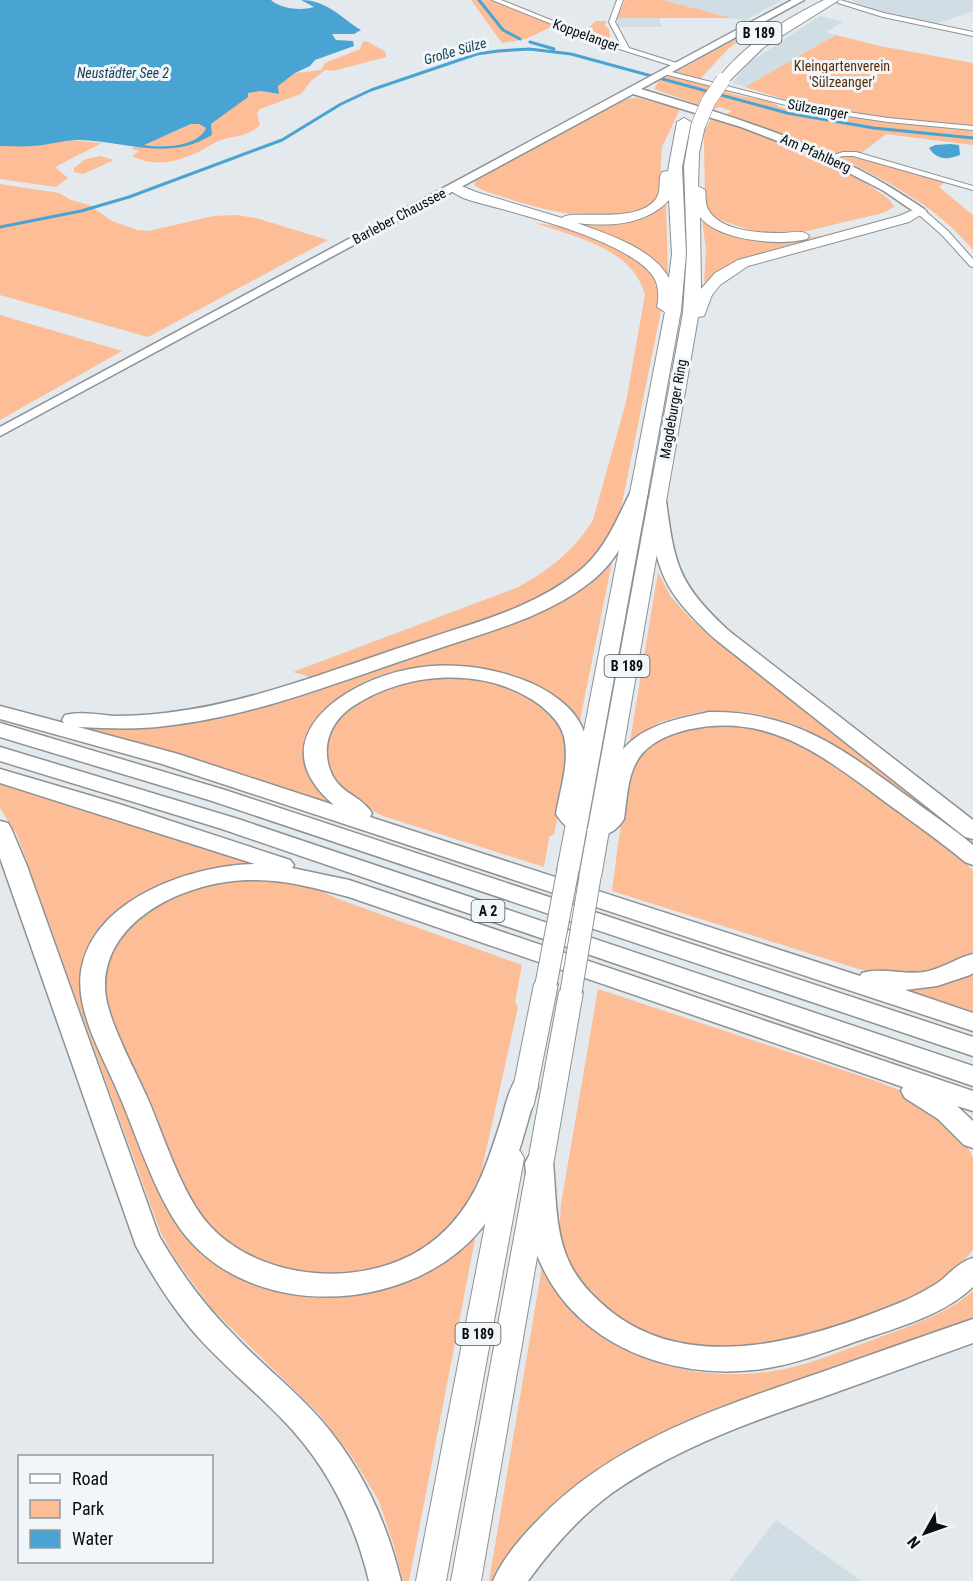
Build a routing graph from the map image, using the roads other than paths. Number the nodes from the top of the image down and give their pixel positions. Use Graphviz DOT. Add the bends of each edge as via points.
graph roads {
  1 [pos="495,0"];
  2 [pos="620,0"];
  3 [pos="798,0"];
  4 [pos="815,0"];
  5 [pos="840,1"];
  6 [pos="973,34"];
  7 [pos="627,50"];
  8 [pos="679,65"];
  9 [pos="660,76"];
  10 [pos="717,78"];
  11 [pos="632,90"];
  12 [pos="973,128"];
  13 [pos="829,158"];
  14 [pos="675,167"];
  15 [pos="690,181"];
  16 [pos="454,186"];
  17 [pos="973,188"];
  18 [pos="920,212"];
  19 [pos="973,264"];
  20 [pos="670,328"];
  21 [pos="687,333"];
  22 [pos="0,432"];
  23 [pos="648,497"];
  24 [pos="0,711"];
  25 [pos="0,730"];
  26 [pos="0,754"];
  27 [pos="0,776"];
  28 [pos="576,823"];
  29 [pos="0,828"];
  30 [pos="598,830"];
  31 [pos="973,832"];
  32 [pos="425,842"];
  33 [pos="973,857"];
  34 [pos="356,891"];
  35 [pos="973,962"];
  36 [pos="794,963"];
  37 [pos="973,1022"];
  38 [pos="973,1047"];
  39 [pos="853,1059"];
  40 [pos="973,1076"];
  41 [pos="525,1086"];
  42 [pos="973,1101"];
  43 [pos="973,1138"];
  44 [pos="539,1163"];
  45 [pos="973,1269"];
  46 [pos="973,1331"];
  47 [pos="385,1581"];
  48 [pos="431,1581"];
  49 [pos="466,1581"];
  50 [pos="509,1581"];
  1 -- 7 [label="street, Koppelanger"];
  2 -- 7 [label="street" via="612,22"];
  3 -- 8 [label="street, Barleber Chaussee"];
  4 -- 10 [label="highway, Magdeburger Ring / B 189" via="752,38"];
  5 -- 6 [label="street" via="873,13"];
  5 -- 10 [label="highway, Magdeburger Ring / B 189" via="806,13"];
  7 -- 8 [label="street, Koppelanger"];
  8 -- 9 [label="street, Barleber Chaussee"];
  9 -- 11 [label="street, Barleber Chaussee"];
  9 -- 12 [label="street, Sülzeanger" via="801,107"];
  10 -- 14 [label="highway, Magdeburger Ring / B 189" via="695,100 684,122"];
  10 -- 15 [label="highway, Magdeburger Ring / B 189, bridge" via="691,151"];
  11 -- 13 [label="street, Am Pfahlberg" via="760,129"];
  11 -- 16 [label="street, Barleber Chaussee"];
  13 -- 17 [label="street" via="856,155"];
  13 -- 18 [label="street, Am Pfahlberg"];
  14 -- 16 [label="highway" via="667,170 666,193 655,207 606,220 561,217"];
  14 -- 20 [label="highway, Magdeburger Ring / B 189" via="679,254"];
  15 -- 18 [label="highway" via="697,187 701,208 710,219 754,235 814,235 897,213"];
  15 -- 21 [label="highway, Magdeburger Ring / B 189" via="695,263"];
  16 -- 20 [label="highway" via="603,238 640,256 664,282 663,320"];
  16 -- 22 [label="street, Barleber Chaussee"];
  18 -- 19 [label="street, Am Pfahlberg"];
  18 -- 21 [label="highway" via="737,266 709,286 701,301 697,328"];
  20 -- 23 [label="highway, Magdeburger Ring / B 189"];
  21 -- 23 [label="highway, Magdeburger Ring / B 189"];
  23 -- 24 [label="highway" via="591,572 557,596 497,622 298,689 204,715 160,721 113,723"];
  23 -- 28 [label="highway, Magdeburger Ring / B 189"];
  23 -- 30 [label="highway, Magdeburger Ring / B 189"];
  23 -- 31 [label="highway" via="669,570 677,589 695,611"];
  24 -- 32 [label="highway" via="170,759"];
  25 -- 38 [label="highway, A 2" via="248,805"];
  26 -- 40 [label="highway, A 2" via="230,824"];
  27 -- 34 [label="highway"];
  28 -- 32 [label="highway" via="567,814 575,759 574,736 552,704 522,687 492,677 448,672 414,674 368,688 334,710 318,734 316,757 324,782 342,801"];
  28 -- 41 [label="highway, Magdeburger Ring / B 189, bridge"];
  29 -- 47 [label="highway" via="146,1238 196,1314 327,1450 359,1503"];
  30 -- 33 [label="highway" via="613,819 622,769 641,743 684,722 737,718 770,723 811,740"];
  30 -- 44 [label="highway, Magdeburger Ring / B 189, bridge"];
  32 -- 36 [label="highway"];
  34 -- 39 [label="highway"];
  34 -- 41 [label="highway" via="270,873 206,877 172,888 144,903 117,927 100,953 92,987 100,1018 179,1204 201,1236 237,1265 300,1284 357,1283 411,1267 443,1249 476,1215 487,1196"];
  35 -- 36 [label="highway" via="937,978 900,982"];
  36 -- 37 [label="highway"];
  39 -- 42 [label="highway"];
  39 -- 43 [label="highway" via="929,1099"];
  41 -- 48 [label="highway, B 189"];
  44 -- 45 [label="highway" via="549,1248 571,1290 587,1309 616,1330 675,1354 732,1360 802,1348 915,1308 947,1291"];
  44 -- 49 [label="highway, B 189"];
  46 -- 50 [label="highway" via="712,1424 648,1453 582,1497 542,1537"];
}
